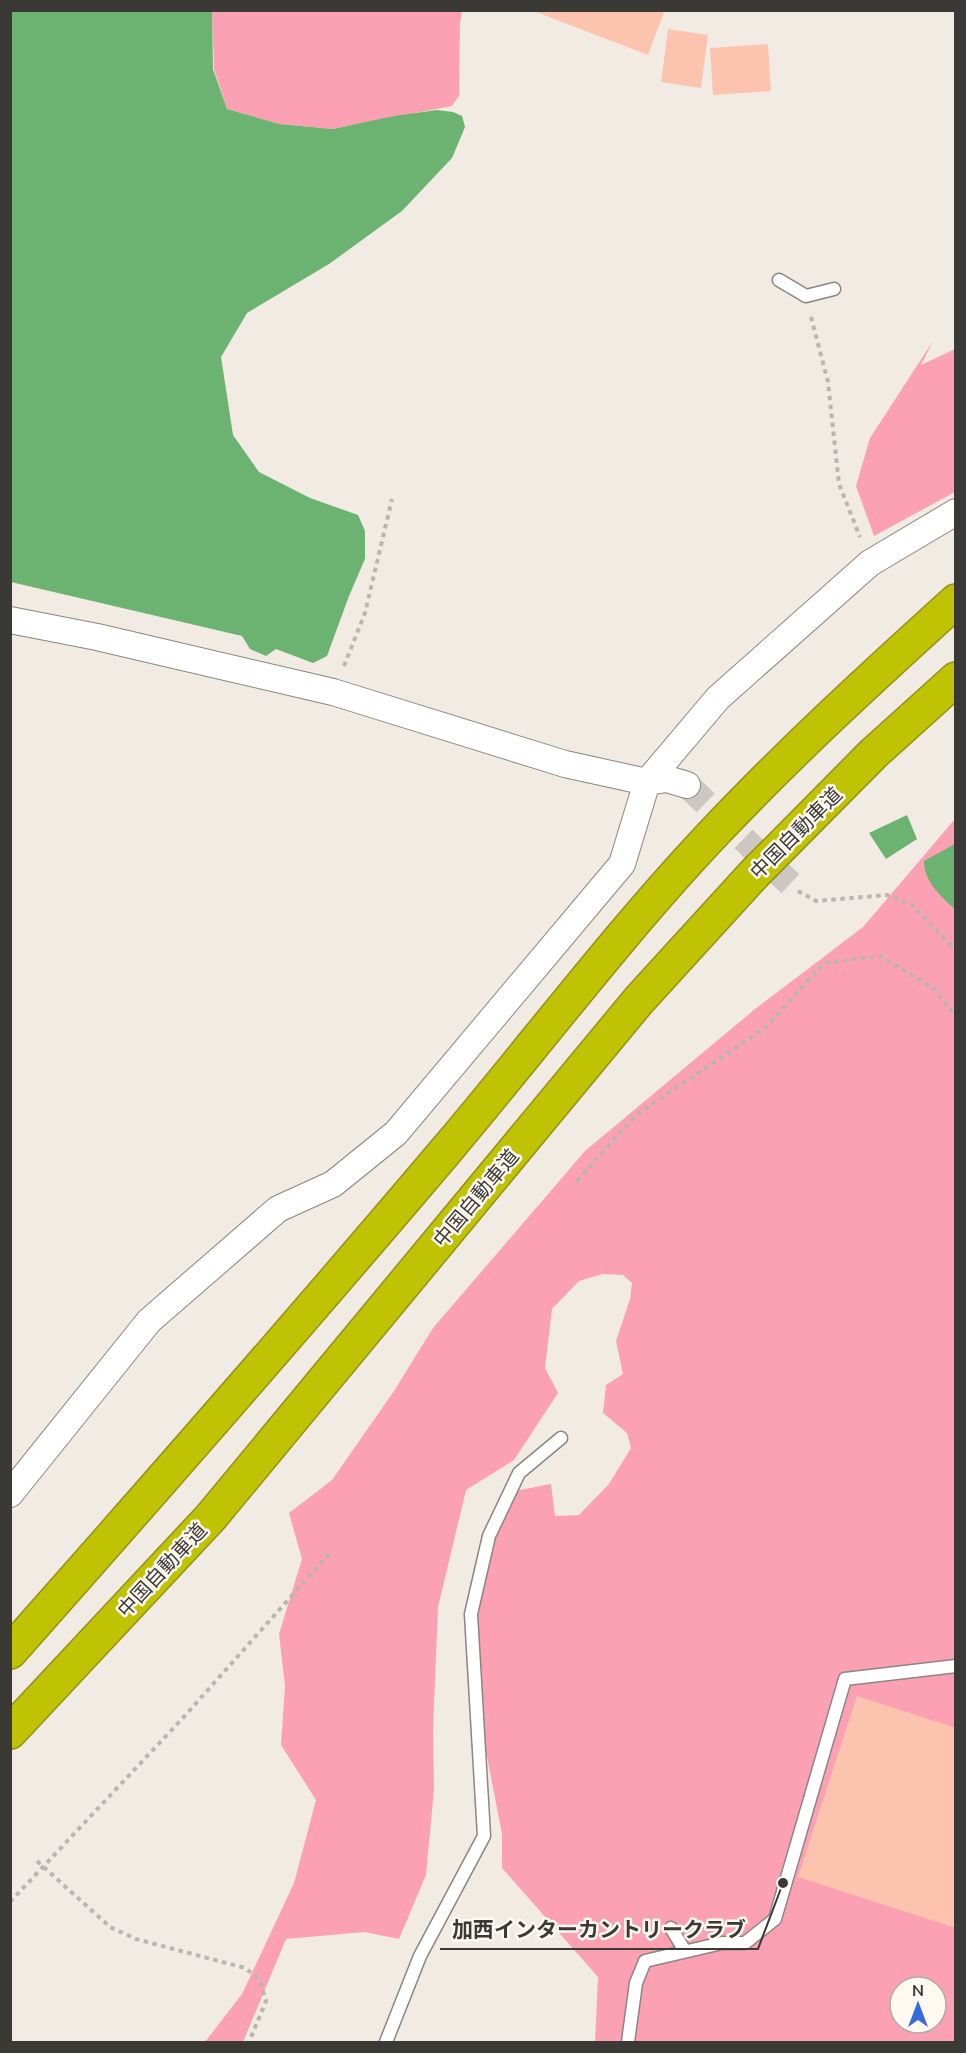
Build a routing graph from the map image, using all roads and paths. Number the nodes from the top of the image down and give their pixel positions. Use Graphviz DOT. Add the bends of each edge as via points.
graph roads {
  1 [pos="779,280"];
  2 [pos="834,289"];
  3 [pos="806,297"];
  4 [pos="392,499"];
  5 [pos="956,512"];
  6 [pos="870,563"];
  7 [pos="956,601"];
  8 [pos="10,620"];
  9 [pos="956,679"];
  10 [pos="333,692"];
  11 [pos="647,782"];
  12 [pos="687,785"];
  13 [pos="798,891"];
  14 [pos="956,951"];
  15 [pos="956,1017"];
  16 [pos="577,1181"];
  17 [pos="561,1438"];
  18 [pos="10,1494"];
  19 [pos="329,1554"];
  20 [pos="10,1652"];
  21 [pos="956,1666"];
  22 [pos="10,1732"];
  23 [pos="37,1861"];
  24 [pos="44,1867"];
  25 [pos="10,1902"];
  26 [pos="672,1929"];
  27 [pos="685,1952"];
  28 [pos="249,2043"];
  29 [pos="386,2043"];
  30 [pos="628,2043"];
  1 -- 3 [label="lane"];
  2 -- 3 [label="lane"];
  3 -- 6 [label="path" via="828,382 839,484"];
  4 -- 10 [label="path" via="365,614"];
  5 -- 6 [label="street"];
  6 -- 11 [label="street" via="718,698"];
  7 -- 20 [label="highway" via="827,718 709,838 164,1479"];
  8 -- 10 [label="street"];
  9 -- 22 [label="highway, 中国自動車道" via="874,753 763,865 646,992 211,1518"];
  10 -- 11 [label="street" via="565,764"];
  11 -- 12 [label="street" via="667,779"];
  11 -- 18 [label="street" via="622,864 396,1133 333,1184 278,1209 149,1321"];
  13 -- 14 [label="path" via="816,901 887,895 912,905"];
  15 -- 16 [label="path" via="933,988 880,956 824,963 765,1028 636,1115"];
  17 -- 29 [label="lane" via="519,1473 489,1536 471,1614 484,1836 420,1956"];
  19 -- 24 [label="path"];
  21 -- 27 [label="lane" via="845,1679 775,1919 745,1943 722,1943"];
  23 -- 24 [label="path"];
  24 -- 25 [label="path"];
  24 -- 28 [label="path" via="110,1927 136,1939 245,1968 259,1979 266,2001"];
  26 -- 27 [label="lane"];
  27 -- 30 [label="lane" via="645,1961 636,1983"];
}
